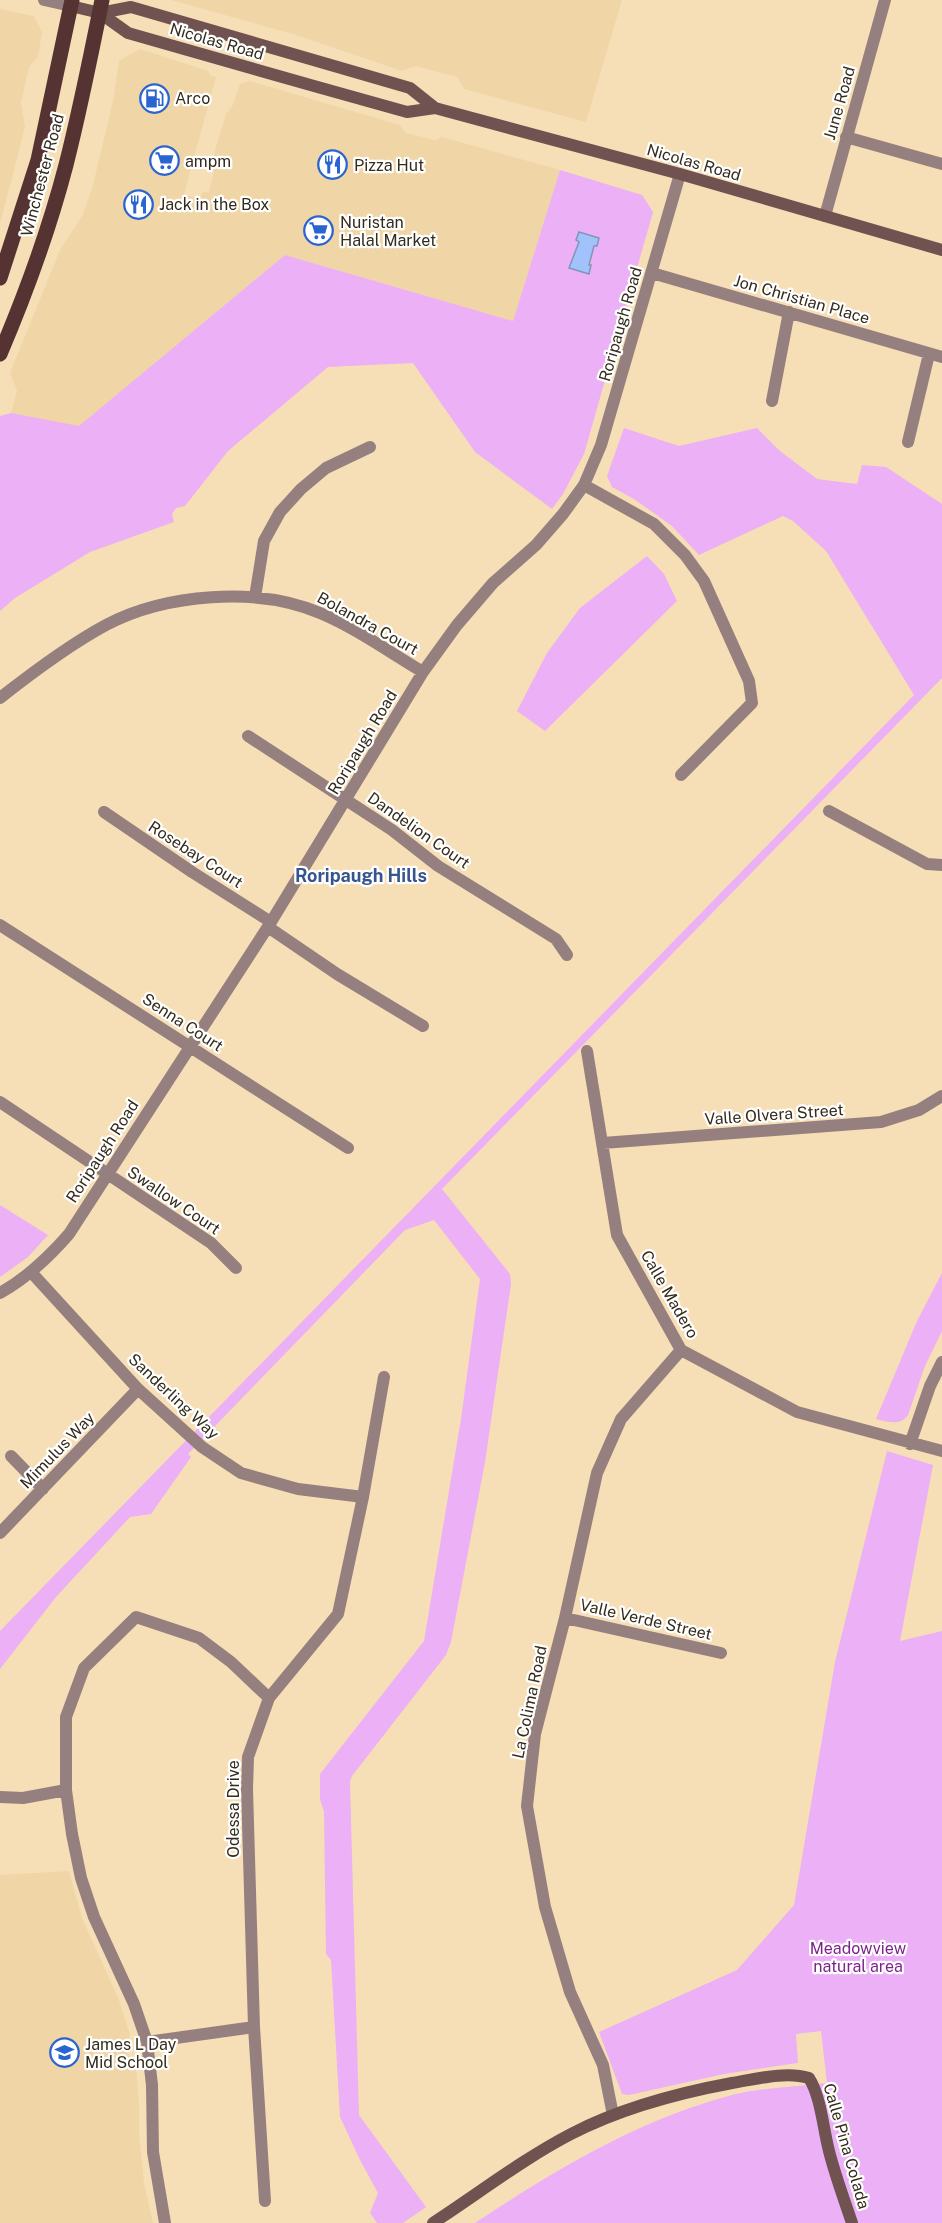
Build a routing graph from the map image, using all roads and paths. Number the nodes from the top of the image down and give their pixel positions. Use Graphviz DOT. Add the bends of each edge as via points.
graph roads {
  1 [pos="44,0"];
  2 [pos="885,0"];
  3 [pos="72,3"];
  4 [pos="101,6"];
  5 [pos="435,108"];
  6 [pos="846,137"];
  7 [pos="942,164"];
  8 [pos="680,174"];
  9 [pos="825,216"];
  10 [pos="942,250"];
  11 [pos="652,273"];
  12 [pos="0,278"];
  13 [pos="789,312"];
  14 [pos="0,354"];
  15 [pos="929,354"];
  16 [pos="942,357"];
  17 [pos="772,401"];
  18 [pos="908,442"];
  19 [pos="370,447"];
  20 [pos="584,485"];
  21 [pos="255,597"];
  22 [pos="423,672"];
  23 [pos="0,698"];
  24 [pos="248,736"];
  25 [pos="681,775"];
  26 [pos="347,800"];
  27 [pos="829,811"];
  28 [pos="104,812"];
  29 [pos="942,866"];
  30 [pos="269,924"];
  31 [pos="0,925"];
  32 [pos="567,955"];
  33 [pos="423,1026"];
  34 [pos="190,1046"];
  35 [pos="587,1051"];
  36 [pos="942,1096"];
  37 [pos="0,1102"];
  38 [pos="603,1143"];
  39 [pos="348,1148"];
  40 [pos="106,1174"];
  41 [pos="236,1268"];
  42 [pos="31,1272"];
  43 [pos="0,1293"];
  44 [pos="681,1350"];
  45 [pos="942,1362"];
  46 [pos="384,1377"];
  47 [pos="138,1389"];
  48 [pos="910,1444"];
  49 [pos="942,1451"];
  50 [pos="11,1456"];
  51 [pos="43,1489"];
  52 [pos="363,1497"];
  53 [pos="0,1533"];
  54 [pos="565,1618"];
  55 [pos="721,1653"];
  56 [pos="269,1698"];
  57 [pos="66,1790"];
  58 [pos="0,1797"];
  59 [pos="254,2027"];
  60 [pos="147,2042"];
  61 [pos="613,2115"];
  62 [pos="265,2201"];
  63 [pos="165,2223"];
  64 [pos="434,2223"];
  65 [pos="852,2223"];
  1 -- 3 [label="street, Nicolas Road"];
  2 -- 6 [label="street, June Road"];
  3 -- 4 [label="main road, Nicolas Road"];
  3 -- 12 [label="main road, Winchester Road" via="38,160"];
  4 -- 5 [label="main road, Nicolas Road" via="129,7 410,88"];
  4 -- 5 [label="main road, Nicolas Road" via="128,33 139,37 407,112"];
  4 -- 14 [label="main road, Winchester Road" via="66,165 27,290"];
  5 -- 8 [label="main road, Nicolas Road"];
  6 -- 7 [label="street"];
  6 -- 9 [label="street, June Road"];
  8 -- 9 [label="main road, Nicolas Road"];
  8 -- 11 [label="street, Roripaugh Road"];
  9 -- 10 [label="main road, Nicolas Road"];
  11 -- 13 [label="street, Jon Christian Place"];
  11 -- 20 [label="street, Roripaugh Road" via="601,445"];
  13 -- 15 [label="street, Jon Christian Place"];
  13 -- 17 [label="street"];
  15 -- 16 [label="street, Jon Christian Place"];
  15 -- 18 [label="street"];
  19 -- 21 [label="street" via="326,468 280,512 264,541"];
  20 -- 22 [label="street, Roripaugh Road" via="536,545 464,616"];
  20 -- 25 [label="street" via="654,524 685,555 704,580 749,681 752,703"];
  21 -- 22 [label="street, Bolandra Court" via="289,602 320,613"];
  21 -- 23 [label="street, Bolandra Court" via="177,602 141,610 106,625"];
  22 -- 26 [label="street, Roripaugh Road"];
  24 -- 26 [label="street, Dandelion Court"];
  26 -- 30 [label="street, Roripaugh Road"];
  26 -- 32 [label="street, Dandelion Court" via="438,866 556,939"];
  27 -- 29 [label="street" via="927,864"];
  28 -- 30 [label="street, Rosebay Court"];
  30 -- 33 [label="street, Rosebay Court" via="337,974"];
  30 -- 34 [label="street, Roripaugh Road"];
  31 -- 34 [label="street, Senna Court"];
  34 -- 39 [label="street, Senna Court"];
  34 -- 40 [label="street, Roripaugh Road"];
  35 -- 38 [label="street, Calle Madero"];
  36 -- 38 [label="street, Valle Olvera Street" via="919,1110 881,1122"];
  37 -- 40 [label="street, Swallow Court"];
  38 -- 44 [label="street, Calle Madero" via="617,1234"];
  40 -- 41 [label="street, Swallow Court" via="210,1243"];
  40 -- 42 [label="street, Roripaugh Road" via="69,1234"];
  42 -- 43 [label="street, Roripaugh Road"];
  42 -- 47 [label="street, Sanderling Way"];
  44 -- 48 [label="street, Calle Madero" via="797,1412"];
  44 -- 54 [label="street, La Colima Road" via="621,1419 597,1473"];
  45 -- 48 [label="street"];
  46 -- 52 [label="street, Odessa Drive"];
  47 -- 51 [label="street, Mimulus Way"];
  47 -- 52 [label="street, Sanderling Way" via="194,1440 241,1473 298,1489"];
  48 -- 49 [label="street, Calle Madero"];
  50 -- 51 [label="street"];
  51 -- 53 [label="street, Mimulus Way"];
  52 -- 56 [label="street, Odessa Drive" via="338,1614"];
  54 -- 55 [label="street, Valle Verde Street"];
  54 -- 61 [label="street, La Colima Road" via="536,1734 527,1806 545,1907 570,1992 603,2066"];
  56 -- 57 [label="street" via="199,1638 136,1617 84,1668 66,1717"];
  56 -- 59 [label="street, Odessa Drive" via="248,1757"];
  57 -- 58 [label="street" via="23,1798"];
  57 -- 60 [label="street" via="84,1888"];
  59 -- 60 [label="street"];
  59 -- 62 [label="street, Odessa Drive"];
  60 -- 63 [label="street" via="153,2152"];
  61 -- 64 [label="main road" via="525,2160"];
  61 -- 65 [label="main road, Calle Pina Colada" via="692,2091 754,2079 799,2075 809,2078 816,2089 832,2165"];
}
